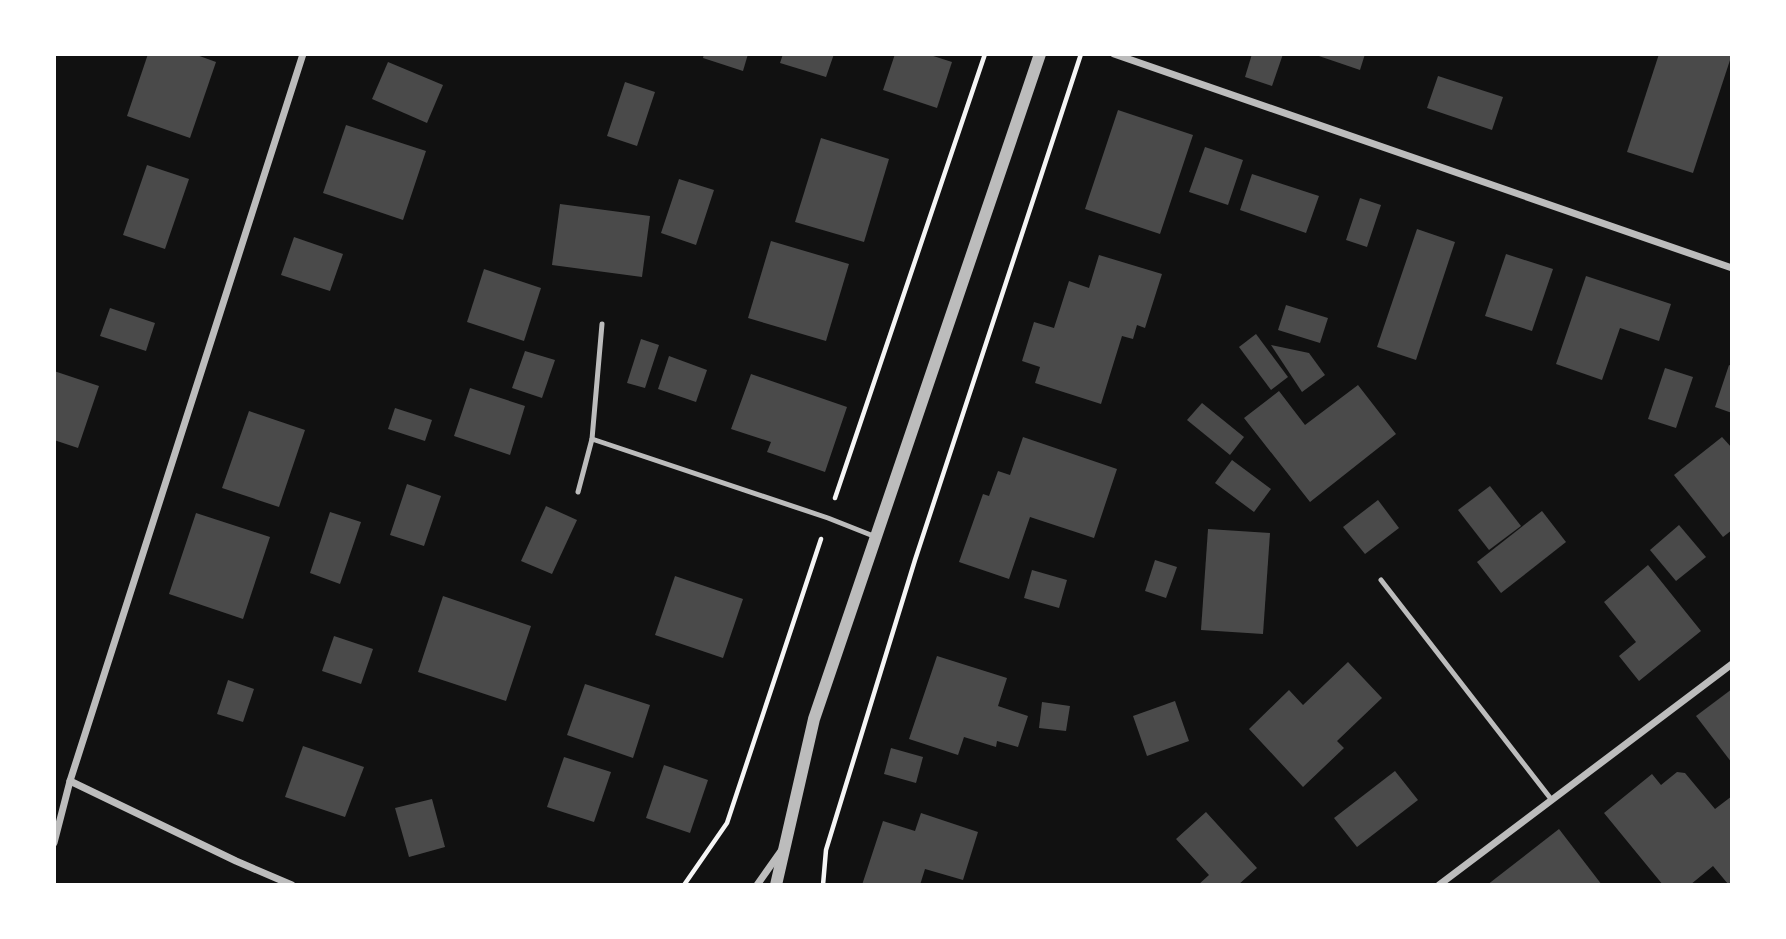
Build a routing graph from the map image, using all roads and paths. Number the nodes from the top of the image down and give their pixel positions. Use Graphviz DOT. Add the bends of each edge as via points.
graph roads {
  1 [pos="303,54"];
  2 [pos="985,54"];
  3 [pos="1040,54"];
  4 [pos="1082,54"];
  5 [pos="1114,54"];
  6 [pos="1732,268"];
  7 [pos="602,324"];
  8 [pos="592,439"];
  9 [pos="578,492"];
  10 [pos="828,518"];
  11 [pos="876,537"];
  12 [pos="1381,580"];
  13 [pos="1732,664"];
  14 [pos="70,781"];
  15 [pos="1551,799"];
  16 [pos="54,843"];
  17 [pos="783,848"];
  18 [pos="292,885"];
  19 [pos="684,885"];
  20 [pos="757,885"];
  21 [pos="776,885"];
  22 [pos="823,885"];
  23 [pos="1439,885"];
  1 -- 14 [label="street"];
  2 -- 10 [label="path"];
  3 -- 11 [label="street"];
  4 -- 22 [label="path" via="915,560 826,850"];
  5 -- 6 [label="street"];
  7 -- 8 [label="lane"];
  8 -- 9 [label="lane"];
  8 -- 10 [label="lane"];
  10 -- 11 [label="lane"];
  10 -- 19 [label="path" via="727,823"];
  11 -- 17 [label="street" via="814,719"];
  12 -- 15 [label="lane"];
  13 -- 15 [label="street"];
  14 -- 16 [label="street"];
  14 -- 18 [label="street"];
  15 -- 23 [label="street"];
  17 -- 20 [label="street"];
  17 -- 21 [label="street"];
}
